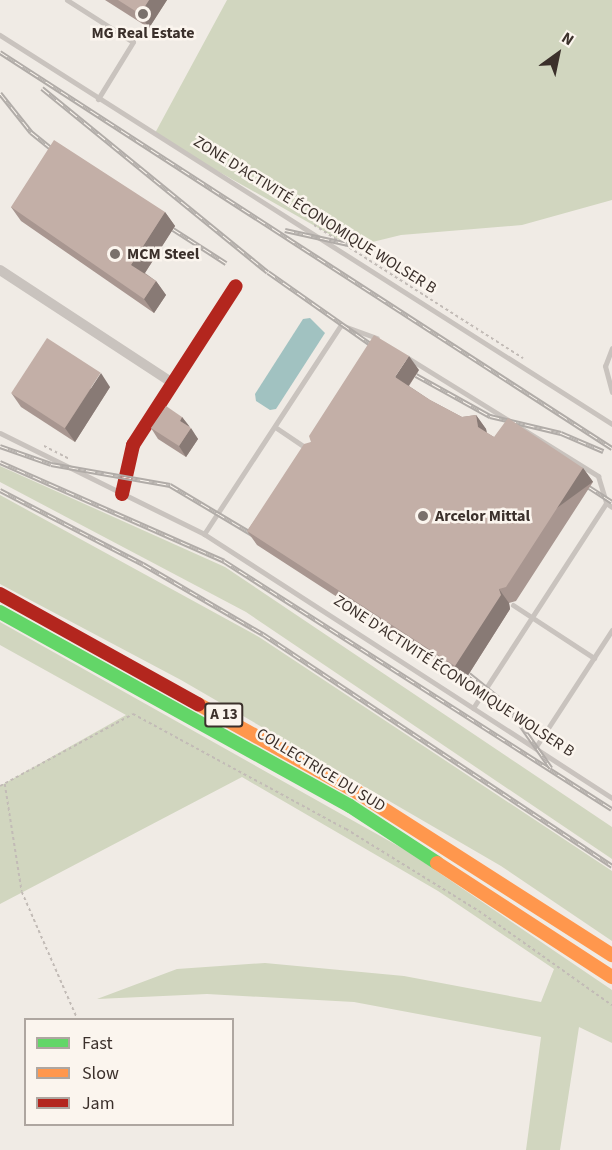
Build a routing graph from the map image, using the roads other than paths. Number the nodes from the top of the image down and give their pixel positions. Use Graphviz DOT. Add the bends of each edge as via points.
graph roads {
  1 [pos="67,0"];
  2 [pos="0,35"];
  3 [pos="98,99"];
  4 [pos="0,270"];
  5 [pos="236,286"];
  6 [pos="381,341"];
  7 [pos="612,348"];
  8 [pos="400,353"];
  9 [pos="173,383"];
  10 [pos="612,392"];
  11 [pos="612,424"];
  12 [pos="275,427"];
  13 [pos="0,434"];
  14 [pos="316,454"];
  15 [pos="122,494"];
  16 [pos="606,503"];
  17 [pos="612,507"];
  18 [pos="204,534"];
  19 [pos="0,594"];
  20 [pos="513,605"];
  21 [pos="0,612"];
  22 [pos="532,618"];
  23 [pos="612,630"];
  24 [pos="594,658"];
  25 [pos="473,708"];
  26 [pos="535,748"];
  27 [pos="612,798"];
  28 [pos="612,955"];
  29 [pos="612,977"];
  1 -- 3 [label="lane" via="134,42"];
  2 -- 3 [label="lane, ZONE D'ACTIVITÉ ÉCONOMIQUE WOLSER B"];
  3 -- 11 [label="lane, ZONE D'ACTIVITÉ ÉCONOMIQUE WOLSER B"];
  4 -- 9 [label="street"];
  5 -- 9 [label="main road"];
  6 -- 12 [label="lane" via="362,328 341,325"];
  7 -- 10 [label="lane" via="605,366"];
  8 -- 16 [label="lane" via="598,476"];
  9 -- 15 [label="main road" via="126,457"];
  12 -- 14 [label="lane"];
  12 -- 18 [label="lane"];
  13 -- 15 [label="lane, ZONE D'ACTIVITÉ ÉCONOMIQUE WOLSER B"];
  15 -- 18 [label="lane, ZONE D'ACTIVITÉ ÉCONOMIQUE WOLSER B"];
  16 -- 17 [label="lane"];
  16 -- 22 [label="lane"];
  18 -- 25 [label="lane, ZONE D'ACTIVITÉ ÉCONOMIQUE WOLSER B"];
  19 -- 28 [label="main road, COLLECTRICE DU SUD / A 13" via="347,786"];
  20 -- 22 [label="lane"];
  21 -- 29 [label="main road, COLLECTRICE DU SUD / A 13" via="350,806"];
  22 -- 24 [label="lane"];
  22 -- 25 [label="lane"];
  23 -- 24 [label="lane"];
  24 -- 26 [label="lane"];
  25 -- 26 [label="lane, ZONE D'ACTIVITÉ ÉCONOMIQUE WOLSER B"];
  26 -- 27 [label="lane, ZONE D'ACTIVITÉ ÉCONOMIQUE WOLSER B"];
}
